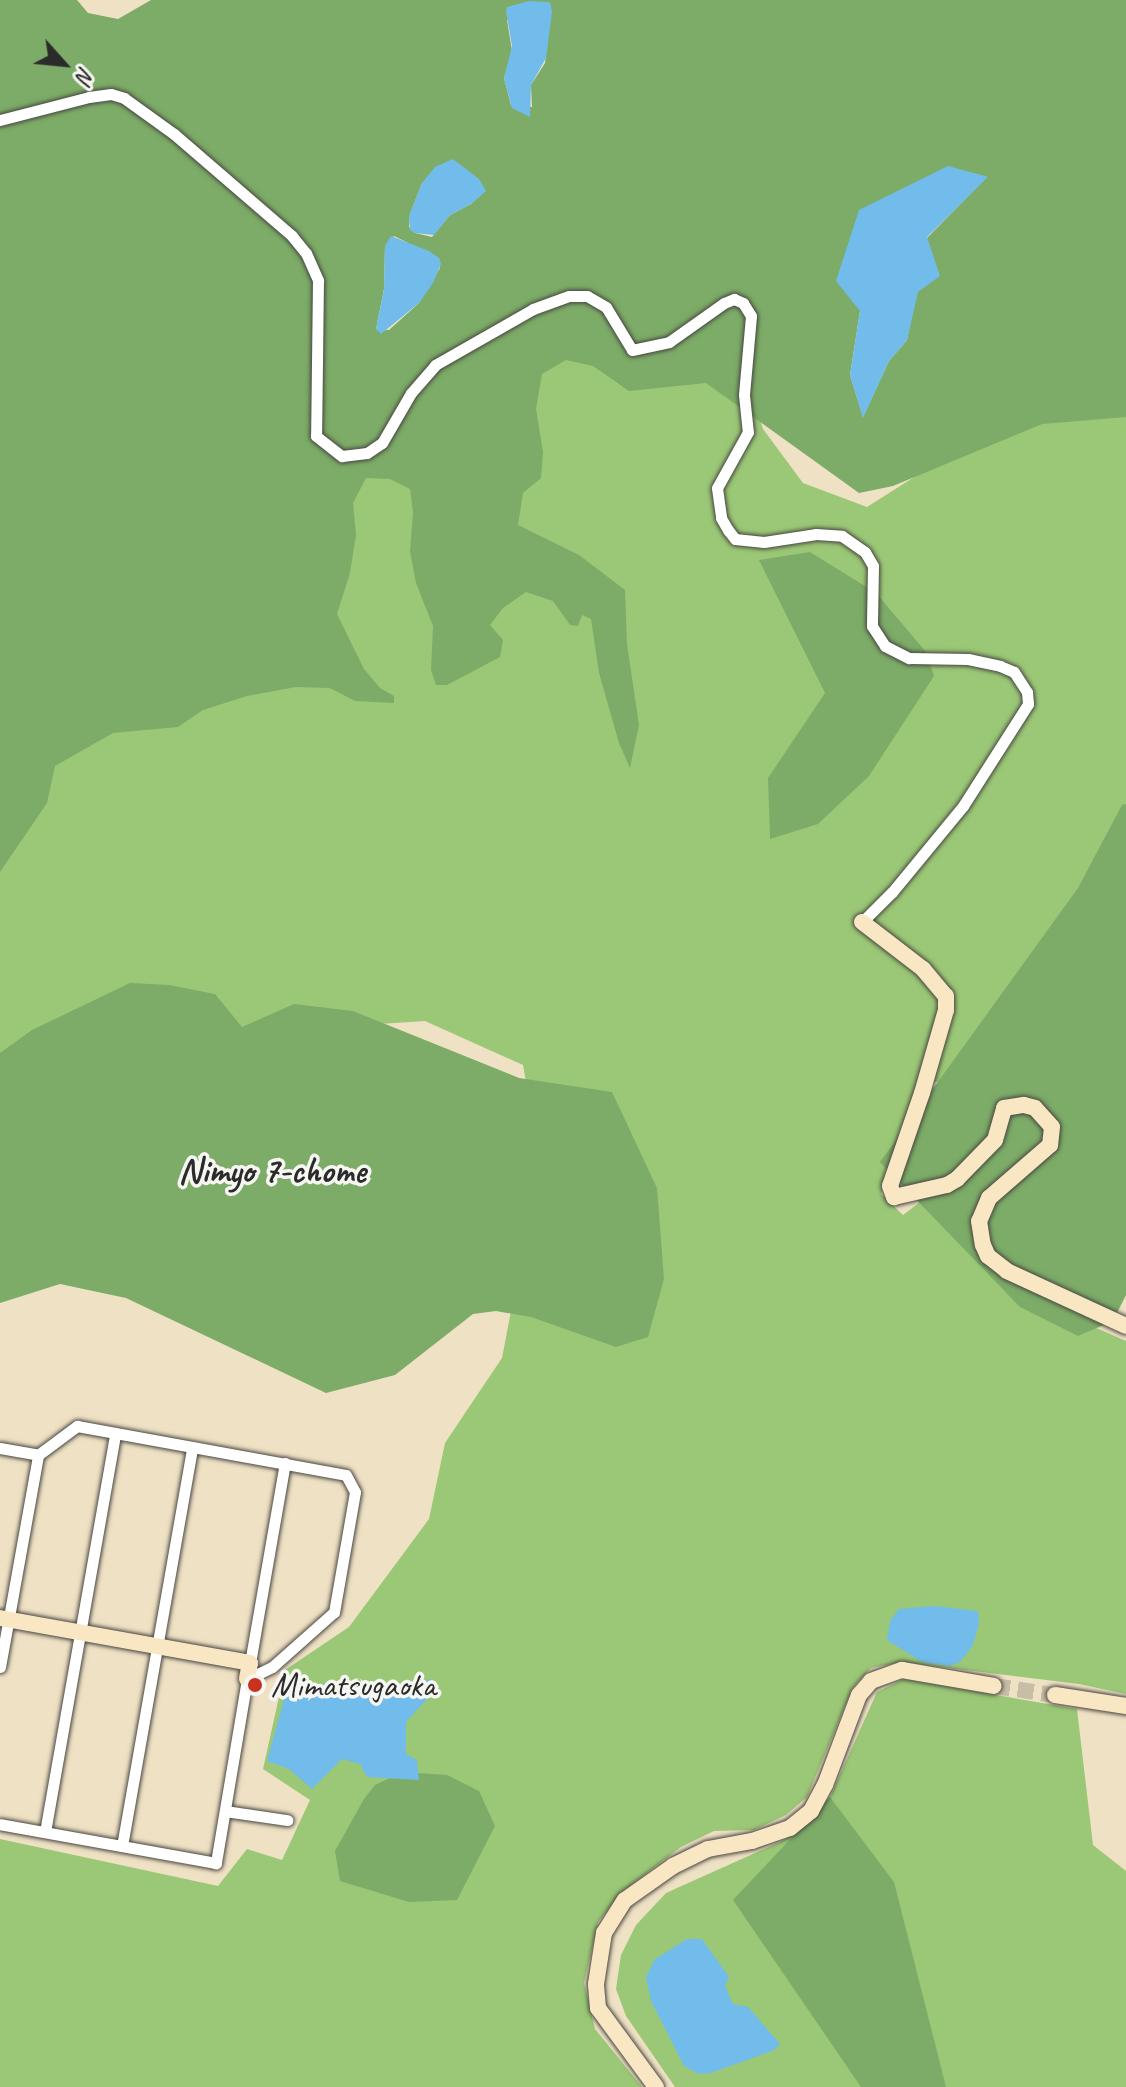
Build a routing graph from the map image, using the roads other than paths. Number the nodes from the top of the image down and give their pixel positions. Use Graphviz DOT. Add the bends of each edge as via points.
graph roads {
  1 [pos="0,120"];
  2 [pos="862,922"];
  3 [pos="1126,1326"];
  4 [pos="115,1433"];
  5 [pos="192,1447"];
  6 [pos="0,1448"];
  7 [pos="38,1455"];
  8 [pos="285,1463"];
  9 [pos="4,1618"];
  10 [pos="80,1633"];
  11 [pos="158,1646"];
  12 [pos="0,1667"];
  13 [pos="249,1671"];
  14 [pos="994,1686"];
  15 [pos="1055,1695"];
  16 [pos="1126,1706"];
  17 [pos="225,1811"];
  18 [pos="287,1820"];
  19 [pos="0,1824"];
  20 [pos="45,1832"];
  21 [pos="122,1846"];
  22 [pos="656,2087"];
  1 -- 2 [label="street" via="89,97 124,98 292,236 318,280 316,436 342,456 367,453 382,443 411,393 435,365 533,309 569,296 587,296 606,307 632,350 669,342 724,303 743,303 751,316 744,395 748,432 717,488 728,530 735,539 764,542 842,536 865,552 873,566 872,626 885,646 909,658 968,659 1000,666 1014,672 1027,692 1028,704 963,806"];
  2 -- 3 [label="street" via="923,969 946,996 890,1186 894,1197 957,1179 995,1140 1004,1108 1035,1108 1052,1127 1050,1145 989,1198 979,1221 983,1245 1007,1271"];
  4 -- 5 [label="street"];
  4 -- 7 [label="street" via="77,1426"];
  4 -- 10 [label="street"];
  5 -- 8 [label="street"];
  5 -- 11 [label="street"];
  6 -- 7 [label="street"];
  7 -- 9 [label="street"];
  8 -- 13 [label="street"];
  8 -- 13 [label="street" via="346,1475 355,1492 334,1612 272,1667"];
  9 -- 10 [label="street"];
  9 -- 12 [label="street"];
  10 -- 11 [label="street"];
  10 -- 20 [label="street"];
  11 -- 13 [label="street"];
  11 -- 21 [label="street"];
  13 -- 17 [label="street"];
  14 -- 22 [label="street" via="902,1670 871,1681 859,1695 811,1811 790,1828 708,1849 625,1900 604,1933 598,2008"];
  15 -- 16 [label="street"];
  17 -- 18 [label="street"];
  17 -- 21 [label="street" via="216,1863"];
  19 -- 20 [label="street"];
  20 -- 21 [label="street"];
}
